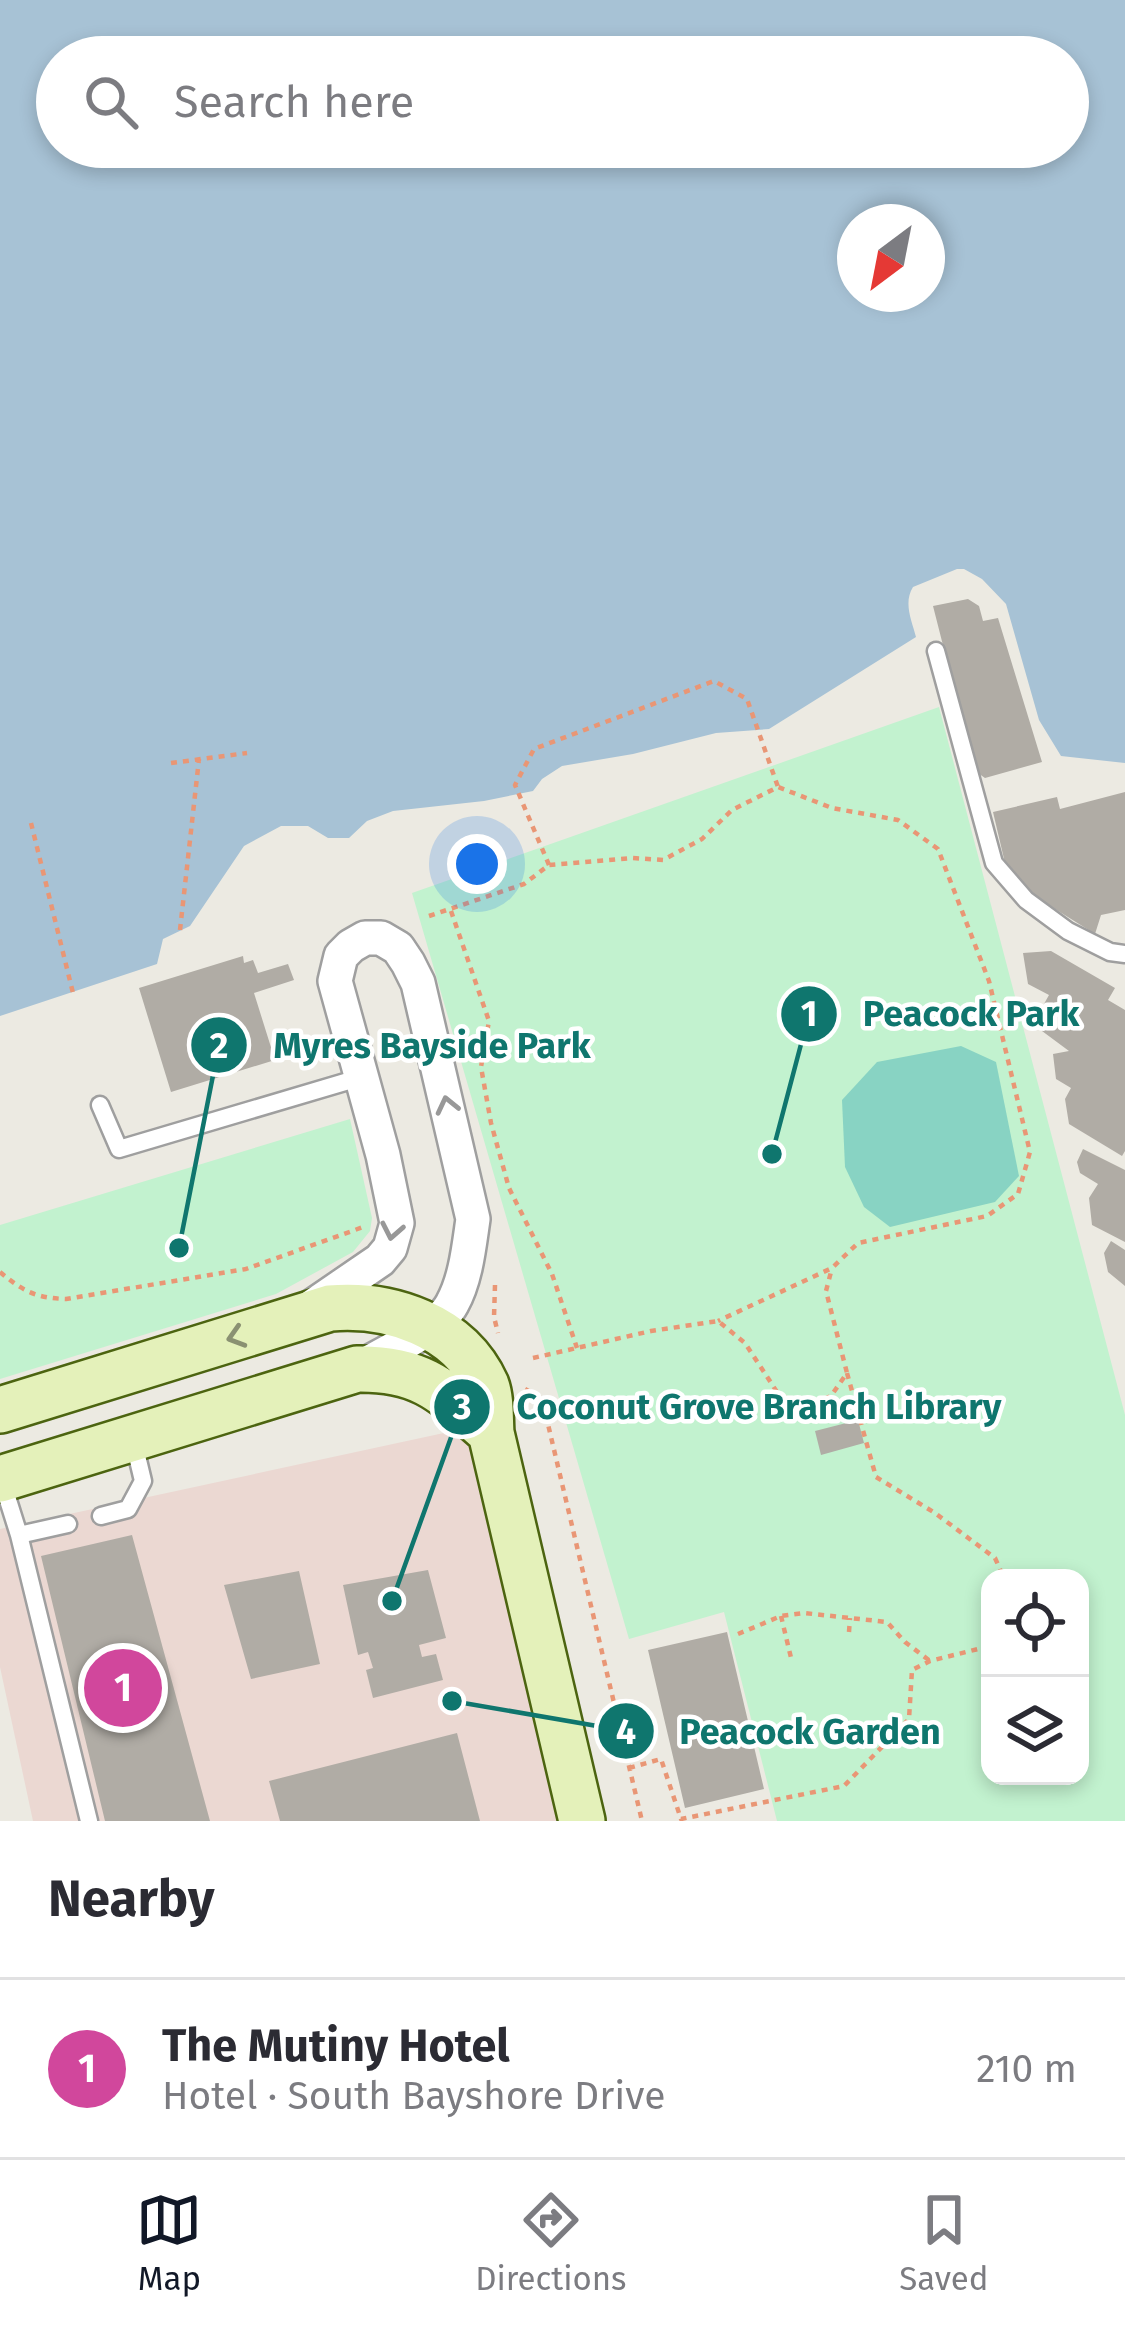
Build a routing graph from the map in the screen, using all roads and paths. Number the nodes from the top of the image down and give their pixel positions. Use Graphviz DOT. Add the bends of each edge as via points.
graph roads {
  1 [pos="936,651"];
  2 [pos="247,753"];
  3 [pos="199,759"];
  4 [pos="171,763"];
  5 [pos="778,787"];
  6 [pos="31,823"];
  7 [pos="549,865"];
  8 [pos="451,909"];
  9 [pos="429,916"];
  10 [pos="180,931"];
  11 [pos="1125,954"];
  12 [pos="73,993"];
  13 [pos="362,1077"];
  14 [pos="100,1106"];
  15 [pos="375,1226"];
  16 [pos="832,1268"];
  17 [pos="0,1272"];
  18 [pos="495,1284"];
  19 [pos="299,1317"];
  20 [pos="718,1321"];
  21 [pos="429,1326"];
  22 [pos="500,1340"];
  23 [pos="577,1348"];
  24 [pos="532,1358"];
  25 [pos="358,1369"];
  26 [pos="847,1373"];
  27 [pos="516,1384"];
  28 [pos="0,1410"];
  29 [pos="491,1432"];
  30 [pos="133,1438"];
  31 [pos="1,1479"];
  32 [pos="101,1516"];
  33 [pos="68,1524"];
  34 [pos="19,1535"];
  35 [pos="1000,1569"];
  36 [pos="781,1616"];
  37 [pos="850,1618"];
  38 [pos="849,1632"];
  39 [pos="739,1634"];
  40 [pos="981,1648"];
  41 [pos="931,1661"];
  42 [pos="792,1662"];
  43 [pos="629,1768"];
  44 [pos="88,1821"];
  45 [pos="582,1821"];
  46 [pos="642,1821"];
  1 -- 11 [label="lane" via="994,862 1068,931"];
  2 -- 3 [label="path"];
  3 -- 4 [label="path"];
  3 -- 10 [label="path"];
  5 -- 7 [label="path" via="732,809 702,839 663,860"];
  5 -- 7 [label="path" via="747,699 714,681 534,749 515,785"];
  5 -- 16 [label="path" via="898,820 938,849 988,981 1030,1152 1018,1193 987,1216 858,1243"];
  6 -- 12 [label="path"];
  7 -- 8 [label="path" via="524,884"];
  8 -- 9 [label="path"];
  8 -- 23 [label="path" via="489,1021 481,1067 509,1188"];
  13 -- 14 [label="lane" via="119,1149"];
  13 -- 19 [label="street, one-way" via="396,1230 380,1260"];
  21 -- 13 [label="street, one-way" via="451,1308 473,1219 418,983 398,948 381,938 350,946 336,968"];
  15 -- 17 [label="path" via="245,1269 66,1299 41,1298"];
  16 -- 20 [label="path"];
  16 -- 26 [label="path" via="826,1291"];
  18 -- 22 [label="path"];
  19 -- 21 [label="main road" via="353,1306"];
  19 -- 28 [label="main road, one-way"];
  20 -- 23 [label="path"];
  20 -- 26 [label="path" via="745,1342 777,1392 802,1408 831,1396"];
  21 -- 25 [label="street"];
  21 -- 29 [label="main road" via="454,1343 487,1387"];
  23 -- 24 [label="path"];
  25 -- 29 [label="main road" via="413,1375"];
  25 -- 30 [label="main road"];
  26 -- 35 [label="path" via="876,1477 935,1513"];
  27 -- 43 [label="path" via="542,1399"];
  29 -- 45 [label="main road"];
  30 -- 31 [label="main road"];
  30 -- 32 [label="lane" via="142,1481 128,1509"];
  31 -- 34 [label="lane"];
  33 -- 34 [label="lane"];
  34 -- 44 [label="lane"];
  36 -- 37 [label="path"];
  36 -- 39 [label="path"];
  36 -- 42 [label="path"];
  37 -- 38 [label="path"];
  37 -- 41 [label="path" via="887,1622"];
  40 -- 41 [label="path"];
  41 -- 43 [label="path" via="912,1670 909,1719 844,1786 681,1819 661,1759"];
  43 -- 46 [label="path"];
}
